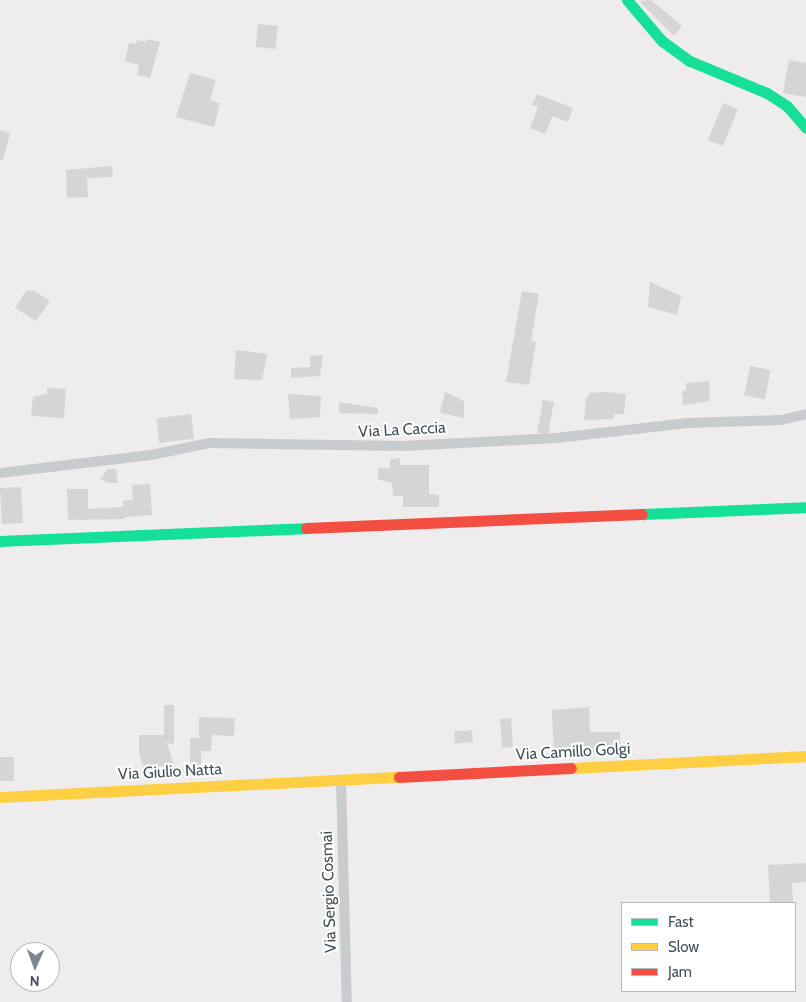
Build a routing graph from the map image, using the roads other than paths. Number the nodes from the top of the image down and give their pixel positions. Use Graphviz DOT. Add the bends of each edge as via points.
graph roads {
  1 [pos="627,0"];
  2 [pos="806,128"];
  3 [pos="806,414"];
  4 [pos="0,473"];
  5 [pos="806,507"];
  6 [pos="0,541"];
  7 [pos="806,756"];
  8 [pos="341,780"];
  9 [pos="0,797"];
  10 [pos="348,1002"];
  1 -- 2 [label="street" via="662,41 690,61 767,93 787,106"];
  3 -- 4 [label="street, Via La Caccia" via="781,420 688,423 556,438 403,446 209,443 151,454"];
  5 -- 6 [label="street"];
  7 -- 8 [label="street, Via Camillo Golgi"];
  8 -- 9 [label="street, Via Giulio Natta"];
  8 -- 10 [label="street, Via Sergio Cosmai"];
}
